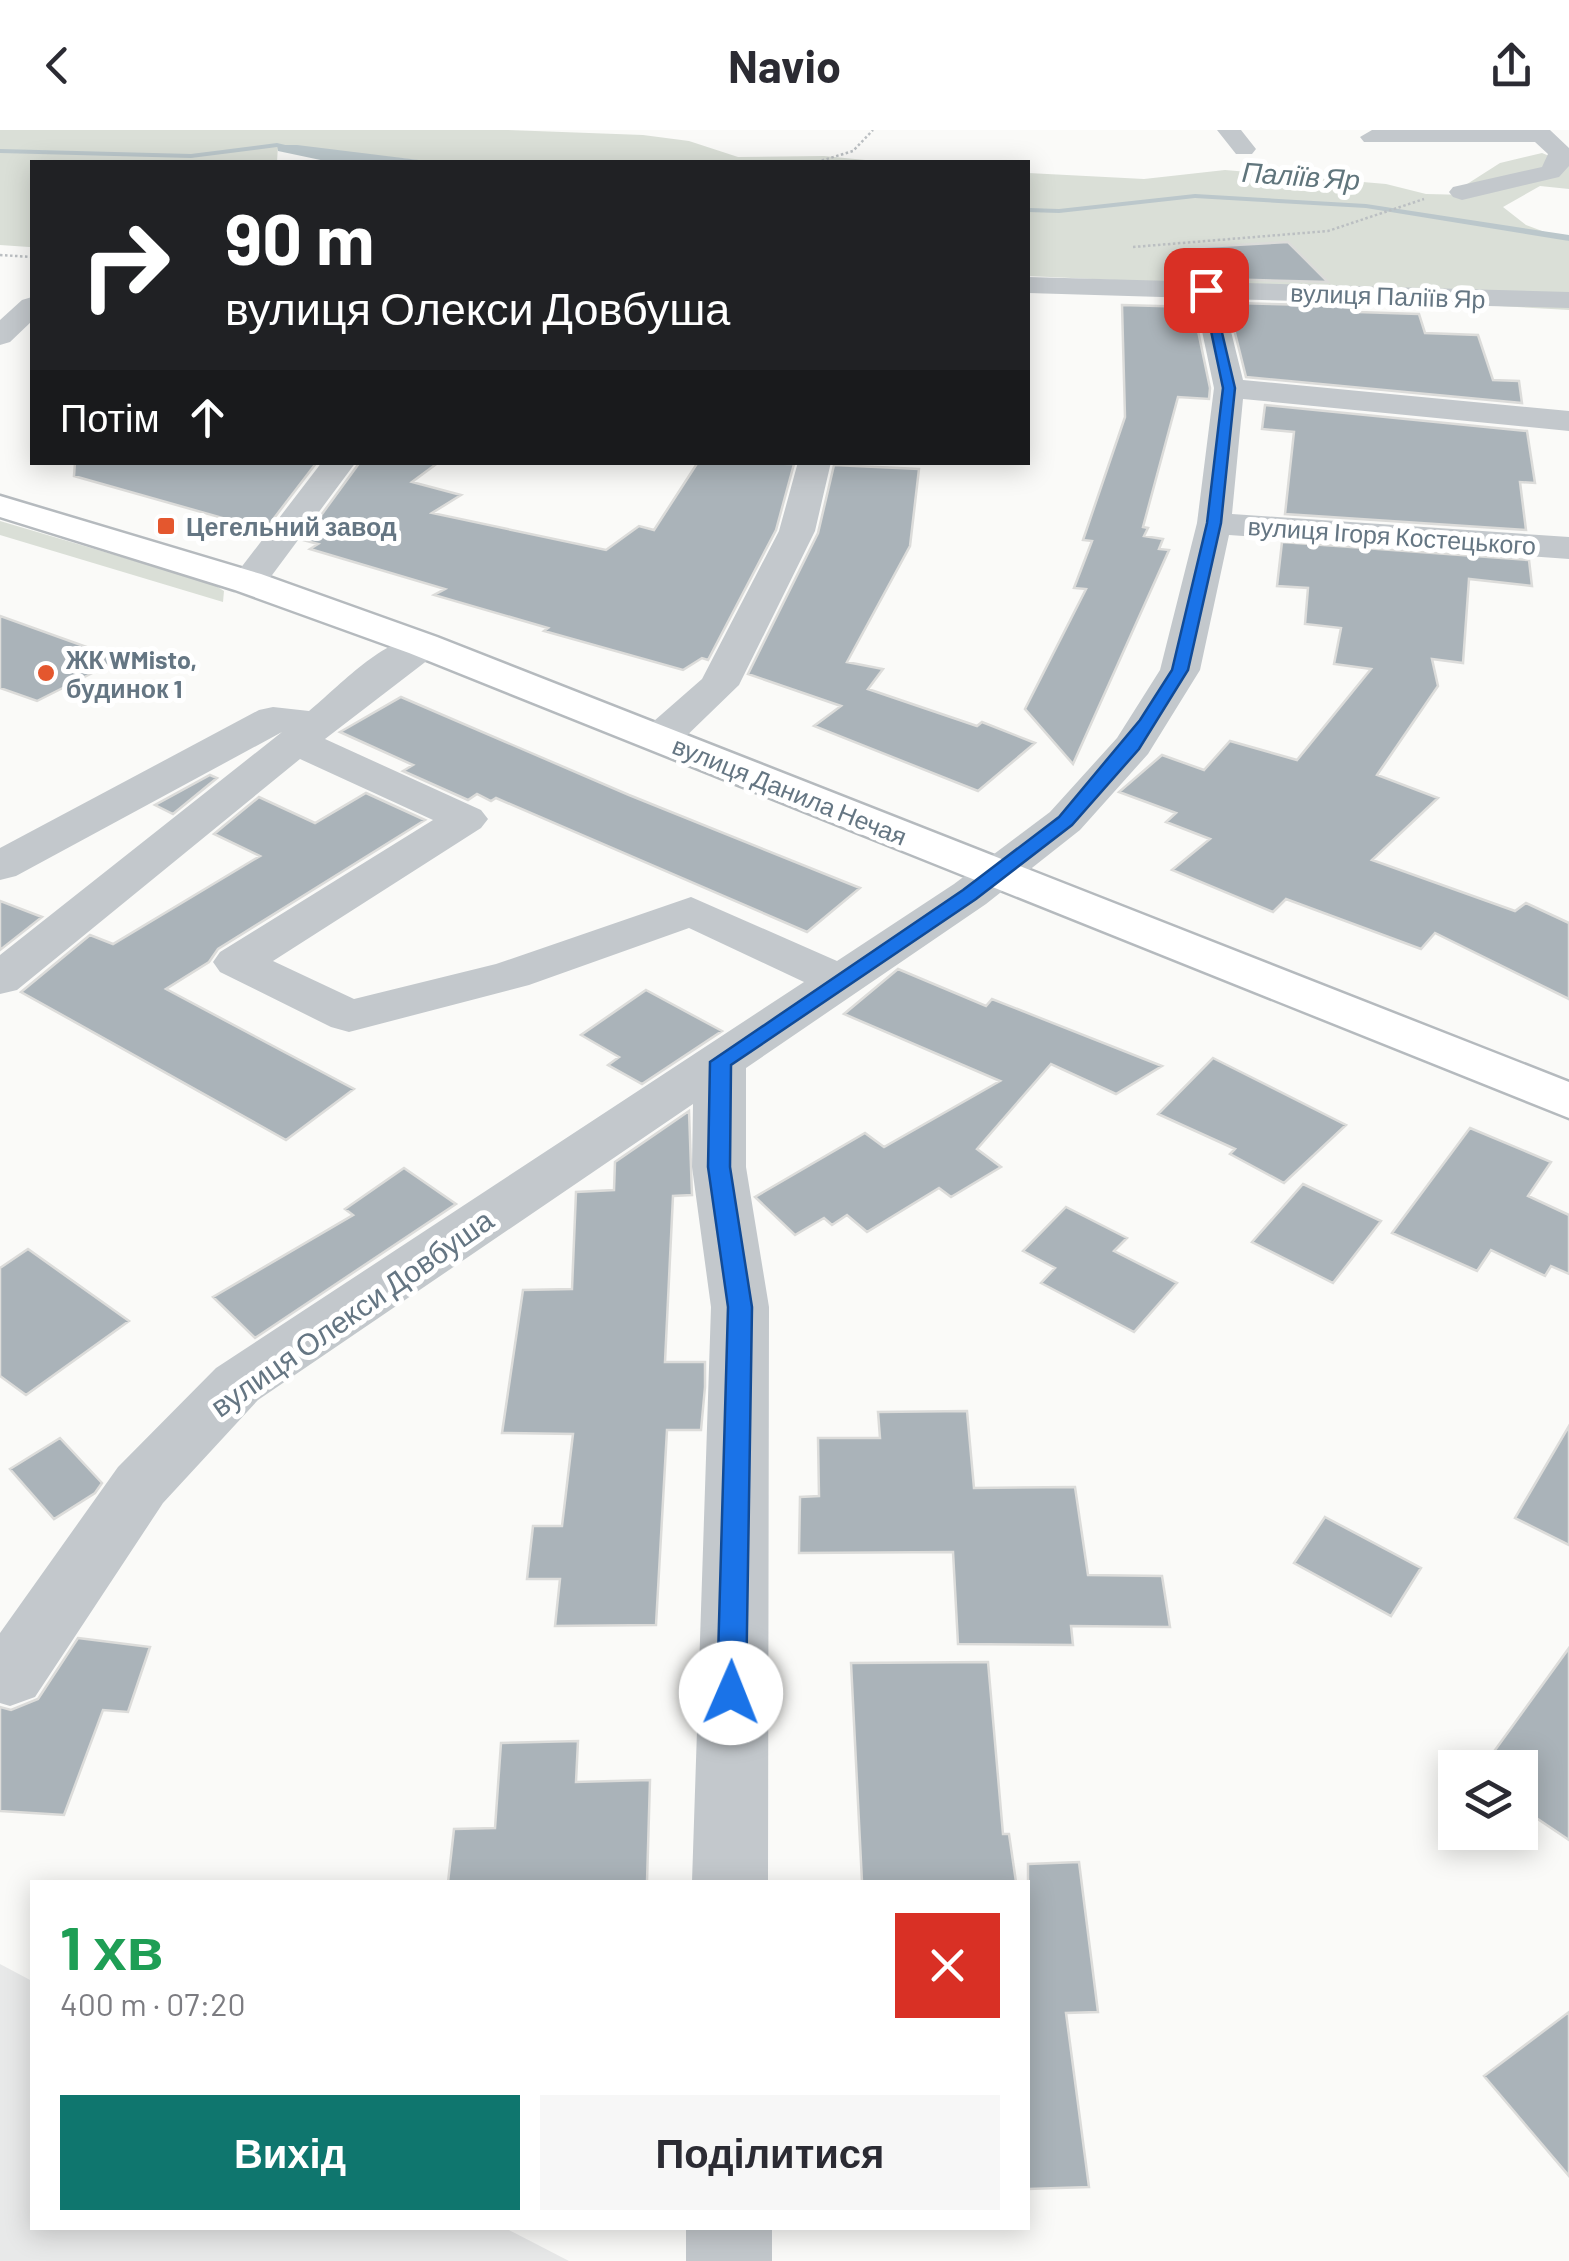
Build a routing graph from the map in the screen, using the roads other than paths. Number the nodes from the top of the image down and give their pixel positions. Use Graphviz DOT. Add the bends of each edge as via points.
graph roads {
  1 [pos="1539,133"];
  2 [pos="1372,138"];
  3 [pos="1462,192"];
  4 [pos="1030,285"];
  5 [pos="1206,290"];
  6 [pos="1569,300"];
  7 [pos="30,308"];
  8 [pos="0,336"];
  9 [pos="1229,388"];
  10 [pos="1569,420"];
  11 [pos="338,465"];
  12 [pos="814,465"];
  13 [pos="0,506"];
  14 [pos="1214,523"];
  15 [pos="1569,548"];
  16 [pos="248,582"];
  17 [pos="423,645"];
  18 [pos="309,733"];
  19 [pos="661,737"];
  20 [pos="0,866"];
  21 [pos="996,874"];
  22 [pos="0,979"];
  23 [pos="840,981"];
  24 [pos="720,1062"];
  25 [pos="1569,1102"];
  26 [pos="10,1676"];
  27 [pos="730,1880"];
  28 [pos="729,2230"];
  29 [pos="728,2261"];
  1 -- 2 [label="street"];
  1 -- 3 [label="street" via="1560,152 1550,172"];
  4 -- 5 [label="street, вулиця Паліїв Яр"];
  5 -- 6 [label="street, вулиця Паліїв Яр"];
  5 -- 9 [label="street, вулиця Олекси Довбуша"];
  7 -- 8 [label="street"];
  9 -- 10 [label="street"];
  9 -- 14 [label="street, вулиця Олекси Довбуша"];
  11 -- 16 [label="street"];
  12 -- 19 [label="street" via="797,531 718,685"];
  13 -- 16 [label="main road, вулиця Данила Нечая"];
  14 -- 15 [label="street, вулиця Ігоря Костецького"];
  14 -- 21 [label="street, вулиця Олекси Довбуша" via="1180,670 1132,746 1065,821"];
  16 -- 17 [label="main road, вулиця Данила Нечая"];
  17 -- 18 [label="street"];
  17 -- 19 [label="main road, вулиця Данила Нечая"];
  18 -- 20 [label="street" via="273,719"];
  18 -- 22 [label="street"];
  18 -- 23 [label="street" via="466,819 237,962 349,1016 512,975 691,911"];
  19 -- 21 [label="main road, вулиця Данила Нечая"];
  21 -- 23 [label="street, вулиця Олекси Довбуша"];
  21 -- 25 [label="main road, вулиця Данила Нечая"];
  23 -- 24 [label="street, вулиця Олекси Довбуша"];
  24 -- 26 [label="street, вулиця Олекси Довбуша" via="237,1384 190,1424 119,1508"];
  24 -- 27 [label="street" via="719,1167 740,1307"];
  28 -- 29 [label="street"];
}
